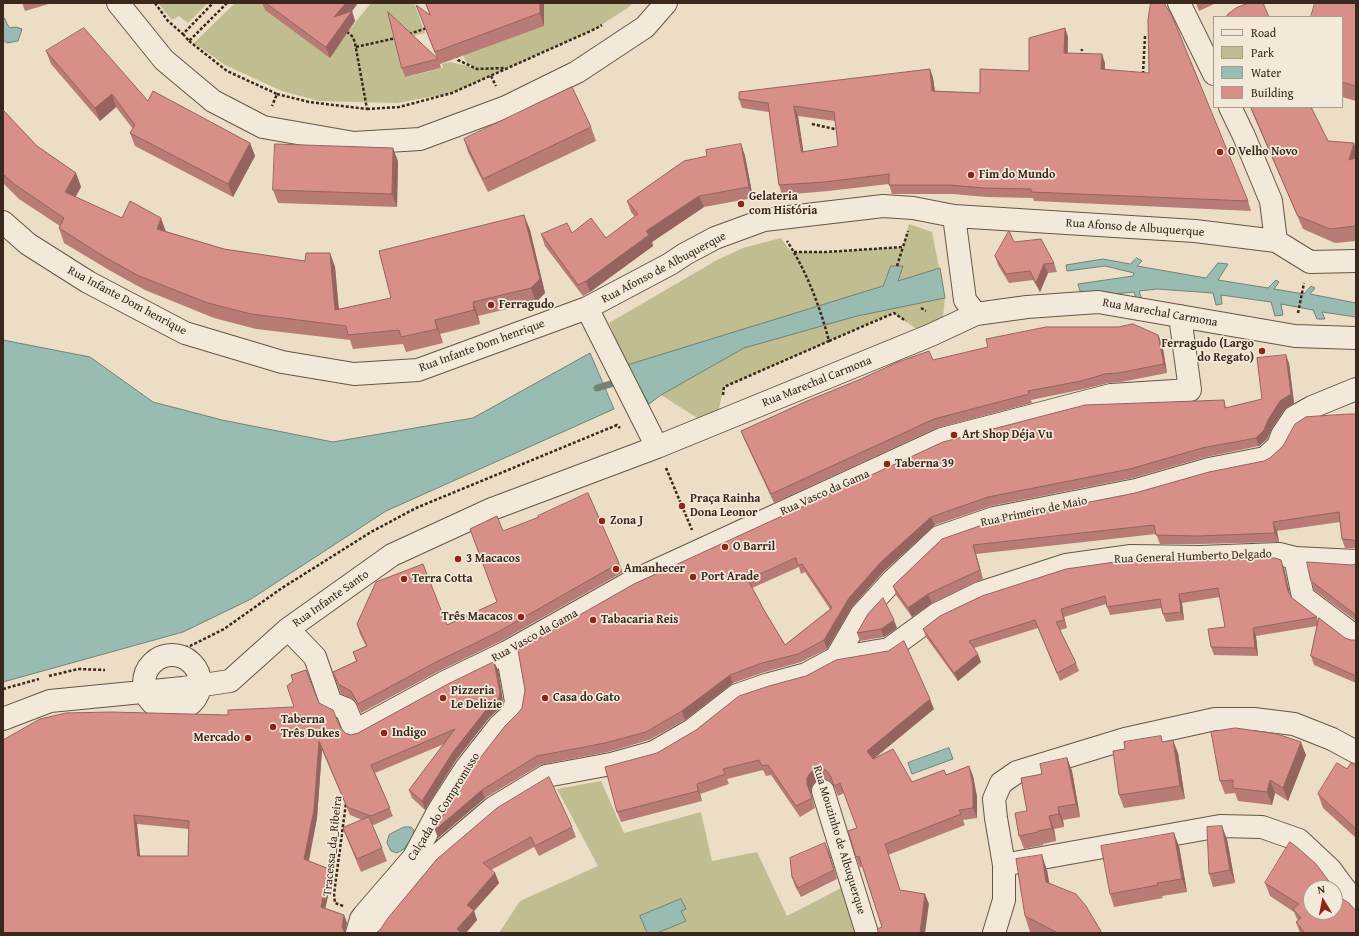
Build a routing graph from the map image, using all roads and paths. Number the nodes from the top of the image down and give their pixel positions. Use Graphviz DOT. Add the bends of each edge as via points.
graph roads {
  1 [pos="118,3"];
  2 [pos="155,3"];
  3 [pos="214,3"];
  4 [pos="226,3"];
  5 [pos="666,3"];
  6 [pos="1180,3"];
  7 [pos="607,22"];
  8 [pos="342,27"];
  9 [pos="430,27"];
  10 [pos="183,34"];
  11 [pos="1145,36"];
  12 [pos="189,41"];
  13 [pos="356,47"];
  14 [pos="1082,49"];
  15 [pos="455,53"];
  16 [pos="1081,57"];
  17 [pos="508,68"];
  18 [pos="1213,72"];
  19 [pos="1143,76"];
  20 [pos="277,94"];
  21 [pos="1230,108"];
  22 [pos="367,109"];
  23 [pos="812,124"];
  24 [pos="263,127"];
  25 [pos="843,131"];
  26 [pos="913,208"];
  27 [pos="954,216"];
  28 [pos="773,219"];
  29 [pos="3,222"];
  30 [pos="1276,241"];
  31 [pos="904,247"];
  32 [pos="794,252"];
  33 [pos="1356,261"];
  34 [pos="1310,262"];
  35 [pos="897,266"];
  36 [pos="971,307"];
  37 [pos="587,308"];
  38 [pos="921,308"];
  39 [pos="927,312"];
  40 [pos="1180,316"];
  41 [pos="911,325"];
  42 [pos="1295,336"];
  43 [pos="1356,338"];
  44 [pos="828,341"];
  45 [pos="1356,390"];
  46 [pos="718,422"];
  47 [pos="658,447"];
  48 [pos="700,550"];
  49 [pos="1295,558"];
  50 [pos="1356,561"];
  51 [pos="288,629"];
  52 [pos="1356,637"];
  53 [pos="507,652"];
  54 [pos="836,658"];
  55 [pos="201,686"];
  56 [pos="146,692"];
  57 [pos="3,719"];
  58 [pos="1356,752"];
  59 [pos="823,791"];
  60 [pos="347,799"];
  61 [pos="1004,865"];
  62 [pos="1356,904"];
  63 [pos="365,927"];
  64 [pos="867,933"];
  65 [pos="994,933"];
  1 -- 24 [label="street" via="164,60 213,101"];
  2 -- 10 [label="path" via="168,21"];
  3 -- 10 [label="path"];
  4 -- 12 [label="path"];
  5 -- 24 [label="street" via="645,27 577,72 506,107 420,139 354,142"];
  6 -- 18 [label="street"];
  7 -- 17 [label="path"];
  8 -- 13 [label="path" via="353,37"];
  9 -- 13 [label="path"];
  10 -- 12 [label="path"];
  11 -- 19 [label="path"];
  12 -- 20 [label="path" via="228,71"];
  13 -- 22 [label="path"];
  14 -- 16 [label="path"];
  15 -- 17 [label="path" via="458,60 477,69"];
  17 -- 22 [label="path" via="452,93 399,107"];
  20 -- 22 [label="path" via="309,102"];
  20 -- 24 [label="path"];
  21 -- 30 [label="street" via="1271,201"];
  23 -- 25 [label="path"];
  26 -- 27 [label="street, Rua Afonso de Albuquerque"];
  26 -- 28 [label="street, Rua Afonso de Albuquerque" via="883,206"];
  26 -- 31 [label="path"];
  27 -- 30 [label="street, Rua Afonso de Albuquerque" via="1195,231"];
  27 -- 36 [label="street"];
  28 -- 32 [label="path"];
  28 -- 37 [label="street, Rua Afonso de Albuquerque" via="715,238"];
  29 -- 37 [label="street, Rua Infante Dom henrique" via="28,244 75,273 185,333 282,362 354,374 418,370"];
  30 -- 34 [label="street, Rua Afonso de Albuquerque"];
  31 -- 32 [label="path"];
  31 -- 35 [label="path"];
  32 -- 44 [label="path" via="815,297"];
  33 -- 34 [label="street"];
  34 -- 42 [label="path" via="1301,293"];
  36 -- 40 [label="street, Rua Marechal Carmona" via="1027,307 1098,302"];
  36 -- 46 [label="street, Rua Marechal Carmona" via="931,335"];
  37 -- 47 [label="street"];
  38 -- 39 [label="path"];
  40 -- 42 [label="street, Rua Marechal Carmona"];
  40 -- 48 [label="street, Rua Vasco da Gama" via="1190,390 1111,395 942,439"];
  41 -- 44 [label="path" via="894,313"];
  42 -- 43 [label="street, Rua Marechal Carmona"];
  44 -- 46 [label="path" via="724,387"];
  45 -- 54 [label="street, Rua Primeiro de Maio" via="1294,417 1278,446 1265,458 1209,469 1136,490 994,518 939,537 861,614"];
  46 -- 47 [label="street, Rua Marechal Carmona"];
  47 -- 48 [label="path"];
  47 -- 51 [label="street, Rua Infante Santo" via="492,509 392,555"];
  48 -- 53 [label="street, Rua Vasco da Gama" via="631,582"];
  49 -- 50 [label="street, Rua General Humberto Delgado"];
  49 -- 52 [label="street" via="1303,597"];
  49 -- 54 [label="street, Rua General Humberto Delgado" via="1279,554 1131,556 1066,565 980,593 937,614 890,648"];
  51 -- 53 [label="street, Rua Vasco da Gama" via="315,657 331,703 346,709 355,731"];
  51 -- 55 [label="street, Rua Infante Santo" via="230,680"];
  53 -- 63 [label="street, Calçada do Compromisso" via="516,701 513,713 499,726 466,768 439,810 414,857"];
  54 -- 63 [label="street" via="806,674 737,695 692,730 654,752 611,764 546,776 493,808 432,860 382,920"];
  55 -- 56 [label="street, Rua Infante Santo"];
  55 -- 56 [label="street" via="195,666 180,656 172,655 155,660 149,667 144,684"];
  56 -- 57 [label="street, Rua Infante Santo" via="50,701"];
  58 -- 61 [label="street" via="1294,724 1254,718 1215,719 1125,739 1017,772 1001,783 994,799"];
  59 -- 64 [label="street, Rua Mouzinho de Albuquerque"];
  60 -- 63 [label="path, Tracessa_da_Ribeira" via="334,894 335,903"];
  61 -- 62 [label="street" via="1220,826 1262,827 1299,840 1330,869"];
  61 -- 65 [label="street" via="1004,900"];
}
